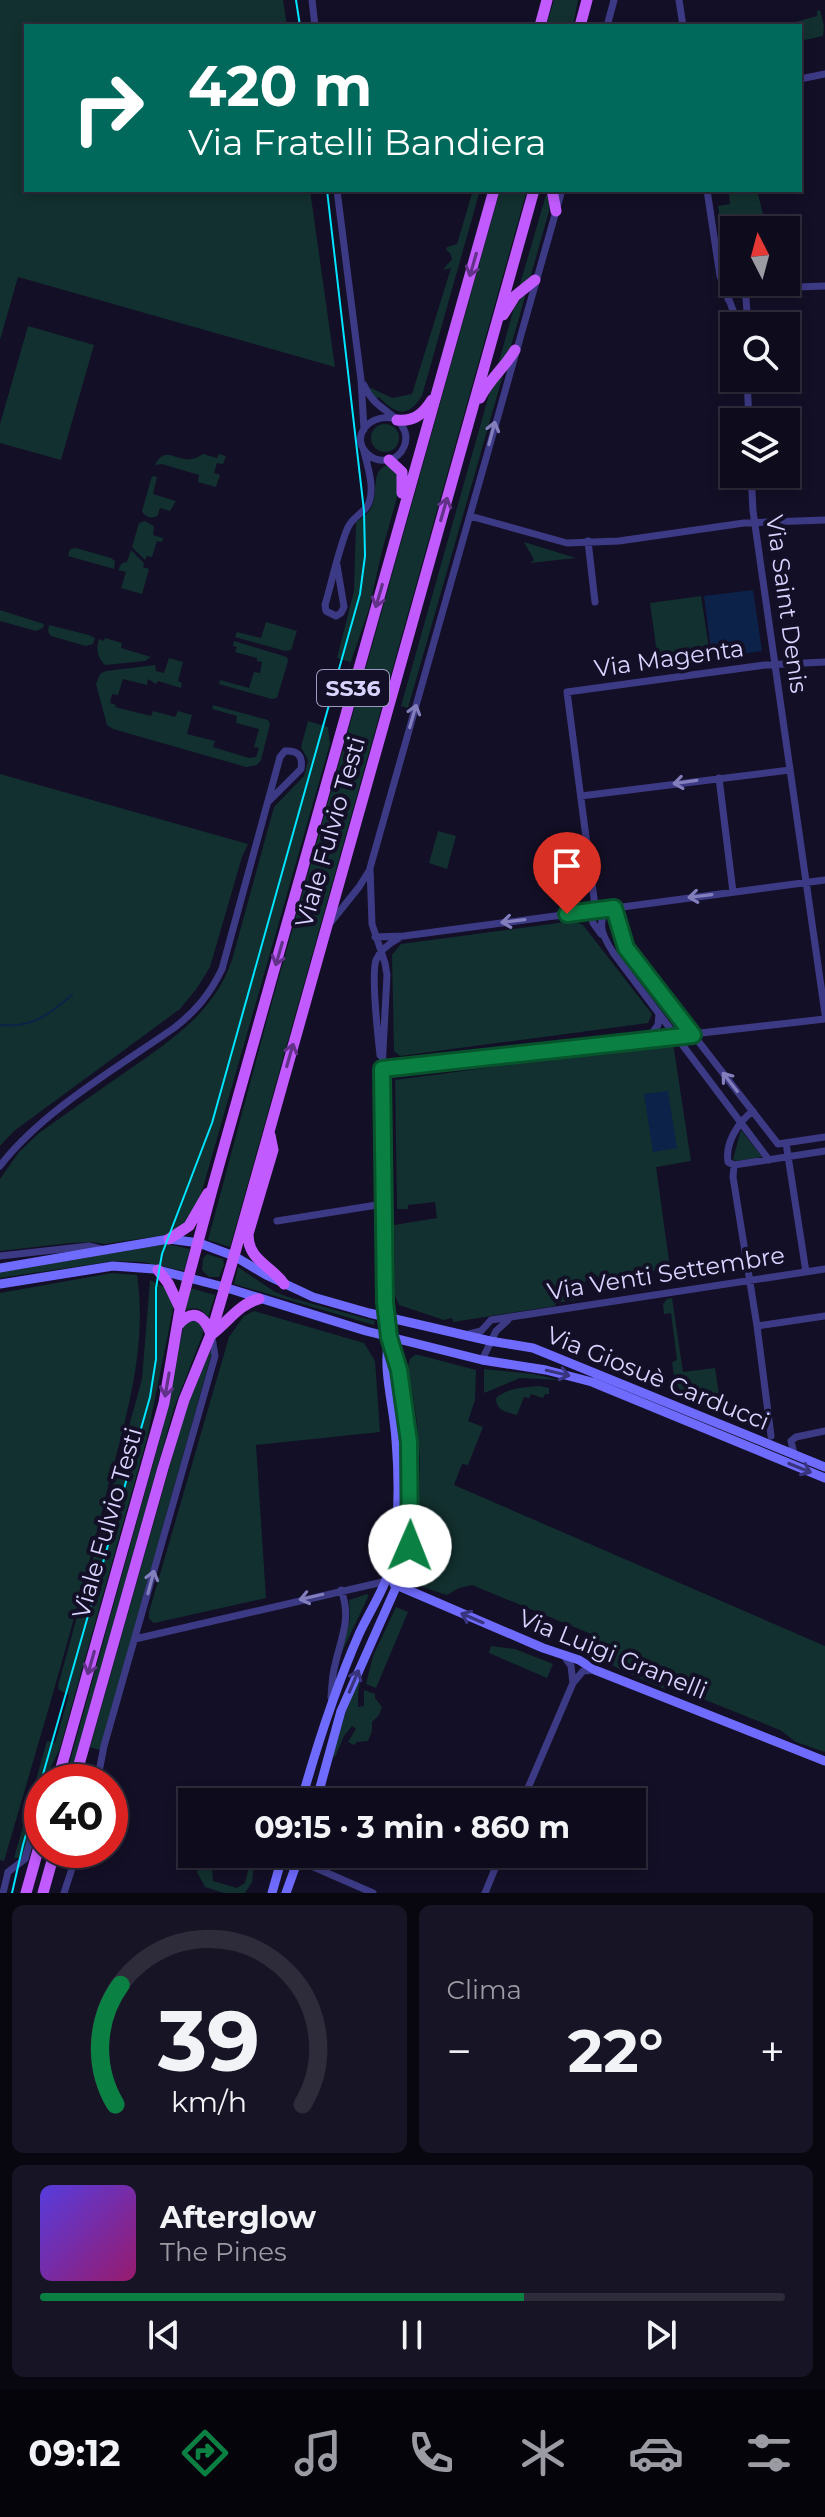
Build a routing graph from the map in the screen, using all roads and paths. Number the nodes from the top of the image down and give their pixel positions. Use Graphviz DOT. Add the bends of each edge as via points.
graph roads {
  1 [pos="312,0"];
  2 [pos="547,0"];
  3 [pos="587,0"];
  4 [pos="614,0"];
  5 [pos="679,0"];
  6 [pos="315,24"];
  7 [pos="541,24"];
  8 [pos="581,24"];
  9 [pos="608,24"];
  10 [pos="683,24"];
  11 [pos="825,74"];
  12 [pos="802,79"];
  13 [pos="337,192"];
  14 [pos="493,192"];
  15 [pos="533,192"];
  16 [pos="552,192"];
  17 [pos="561,192"];
  18 [pos="707,192"];
  19 [pos="556,211"];
  20 [pos="535,280"];
  21 [pos="825,286"];
  22 [pos="800,287"];
  23 [pos="729,296"];
  24 [pos="728,299"];
  25 [pos="733,312"];
  26 [pos="492,337"];
  27 [pos="515,350"];
  28 [pos="361,380"];
  29 [pos="437,393"];
  30 [pos="394,419"];
  31 [pos="468,424"];
  32 [pos="364,429"];
  33 [pos="363,448"];
  34 [pos="387,460"];
  35 [pos="370,478"];
  36 [pos="752,488"];
  37 [pos="470,516"];
  38 [pos="825,520"];
  39 [pos="755,523"];
  40 [pos="586,541"];
  41 [pos="337,565"];
  42 [pos="386,570"];
  43 [pos="595,602"];
  44 [pos="825,662"];
  45 [pos="775,664"];
  46 [pos="790,770"];
  47 [pos="719,778"];
  48 [pos="581,796"];
  49 [pos="268,802"];
  50 [pos="370,868"];
  51 [pos="825,880"];
  52 [pos="805,882"];
  53 [pos="733,892"];
  54 [pos="614,908"];
  55 [pos="605,909"];
  56 [pos="591,911"];
  57 [pos="325,930"];
  58 [pos="601,934"];
  59 [pos="404,936"];
  60 [pos="375,937"];
  61 [pos="626,948"];
  62 [pos="380,953"];
  63 [pos="614,954"];
  64 [pos="659,1014"];
  65 [pos="825,1016"];
  66 [pos="693,1035"];
  67 [pos="675,1036"];
  68 [pos="647,1040"];
  69 [pos="382,1069"];
  70 [pos="753,1111"];
  71 [pos="740,1121"];
  72 [pos="269,1130"];
  73 [pos="825,1137"];
  74 [pos="782,1143"];
  75 [pos="825,1151"];
  76 [pos="788,1157"];
  77 [pos="769,1160"];
  78 [pos="734,1165"];
  79 [pos="0,1166"];
  80 [pos="213,1186"];
  81 [pos="383,1204"];
  82 [pos="277,1221"];
  83 [pos="169,1239"];
  84 [pos="199,1243"];
  85 [pos="107,1250"];
  86 [pos="0,1256"];
  87 [pos="234,1256"];
  88 [pos="0,1268"];
  89 [pos="825,1269"];
  90 [pos="158,1270"];
  91 [pos="806,1272"];
  92 [pos="189,1279"];
  93 [pos="750,1280"];
  94 [pos="0,1284"];
  95 [pos="284,1284"];
  96 [pos="224,1287"];
  97 [pos="259,1299"];
  98 [pos="180,1309"];
  99 [pos="825,1316"];
  100 [pos="387,1317"];
  101 [pos="514,1317"];
  102 [pos="178,1325"];
  103 [pos="757,1326"];
  104 [pos="211,1334"];
  105 [pos="461,1334"];
  106 [pos="389,1337"];
  107 [pos="490,1341"];
  108 [pos="482,1360"];
  109 [pos="825,1431"];
  110 [pos="771,1436"];
  111 [pos="793,1451"];
  112 [pos="825,1467"];
  113 [pos="825,1478"];
  114 [pos="387,1581"];
  115 [pos="397,1585"];
  116 [pos="341,1590"];
  117 [pos="135,1639"];
  118 [pos="564,1656"];
  119 [pos="595,1670"];
  120 [pos="573,1683"];
  121 [pos="330,1707"];
  122 [pos="825,1761"];
  123 [pos="62,1764"];
  124 [pos="79,1764"];
  125 [pos="100,1764"];
  126 [pos="305,1788"];
  127 [pos="320,1788"];
  128 [pos="528,1788"];
  129 [pos="24,1860"];
  130 [pos="33,1868"];
  131 [pos="50,1868"];
  132 [pos="72,1868"];
  133 [pos="279,1868"];
  134 [pos="294,1868"];
  135 [pos="315,1868"];
  136 [pos="495,1868"];
  137 [pos="3,1893"];
  138 [pos="26,1893"];
  139 [pos="43,1893"];
  140 [pos="64,1893"];
  141 [pos="272,1893"];
  142 [pos="286,1893"];
  143 [pos="373,1893"];
  144 [pos="485,1893"];
  1 -- 6 [label="street"];
  2 -- 7 [label="main road"];
  3 -- 8 [label="main road"];
  4 -- 9 [label="street"];
  5 -- 10 [label="street"];
  11 -- 12 [label="street"];
  13 -- 28 [label="street"];
  14 -- 29 [label="main road, Viale Fulvio Testi / SS36, one-way"];
  15 -- 26 [label="main road, Viale Fulvio Testi / SS36"];
  16 -- 19 [label="main road"];
  17 -- 19 [label="street"];
  18 -- 24 [label="street"];
  19 -- 20 [label="street"];
  20 -- 26 [label="main road" via="510,302"];
  20 -- 27 [label="street"];
  21 -- 22 [label="street"];
  23 -- 24 [label="street"];
  24 -- 25 [label="street"];
  26 -- 31 [label="main road, Viale Fulvio Testi / SS36"];
  27 -- 31 [label="main road" via="486,385"];
  37 -- 27 [label="street, one-way"];
  28 -- 30 [label="street" via="374,402"];
  28 -- 32 [label="street"];
  29 -- 30 [label="main road" via="416,418"];
  29 -- 42 [label="main road, Viale Fulvio Testi / SS36"];
  30 -- 32 [label="street" via="375,418"];
  30 -- 34 [label="street" via="406,442"];
  57 -- 31 [label="main road, Viale Fulvio Testi / SS36, one-way"];
  32 -- 33 [label="street"];
  33 -- 34 [label="street" via="371,457"];
  33 -- 35 [label="street"];
  34 -- 35 [label="street"];
  34 -- 42 [label="main road" via="402,472 404,482"];
  35 -- 41 [label="street" via="368,504 350,523"];
  36 -- 39 [label="street, Via Saint Denis"];
  37 -- 40 [label="street" via="567,543"];
  50 -- 37 [label="street, one-way"];
  38 -- 39 [label="street"];
  39 -- 40 [label="street"];
  39 -- 45 [label="street, Via Saint Denis"];
  40 -- 43 [label="street"];
  41 -- 41 [label="street" via="344,607 336,616 325,605"];
  42 -- 80 [label="main road, Viale Fulvio Testi / SS36, one-way"];
  44 -- 45 [label="street, Via Magenta"];
  45 -- 46 [label="street, Via Saint Denis"];
  45 -- 48 [label="street, Via Magenta" via="567,692"];
  46 -- 47 [label="street"];
  46 -- 52 [label="street, Via Saint Denis"];
  47 -- 48 [label="street, one-way"];
  47 -- 53 [label="street"];
  48 -- 56 [label="street" via="595,906"];
  49 -- 49 [label="street" via="301,769 299,754 282,754"];
  49 -- 79 [label="street" via="222,969 208,995 194,1012 39,1124"];
  50 -- 57 [label="street"];
  50 -- 60 [label="street"];
  51 -- 52 [label="street"];
  52 -- 53 [label="street"];
  52 -- 65 [label="street, Via Saint Denis"];
  53 -- 54 [label="street, one-way"];
  54 -- 55 [label="street"];
  54 -- 61 [label="street"];
  55 -- 56 [label="street"];
  55 -- 58 [label="street"];
  56 -- 58 [label="street"];
  56 -- 59 [label="street, one-way"];
  72 -- 57 [label="main road, Viale Fulvio Testi / SS36, one-way"];
  58 -- 63 [label="street"];
  59 -- 60 [label="street"];
  59 -- 62 [label="street"];
  60 -- 62 [label="street"];
  61 -- 63 [label="street"];
  61 -- 66 [label="street"];
  62 -- 69 [label="street" via="375,968"];
  63 -- 64 [label="street"];
  64 -- 67 [label="street"];
  64 -- 68 [label="street"];
  65 -- 66 [label="street"];
  66 -- 67 [label="street"];
  70 -- 66 [label="street, one-way"];
  67 -- 68 [label="street"];
  67 -- 71 [label="street"];
  68 -- 69 [label="street"];
  69 -- 81 [label="street"];
  70 -- 71 [label="street"];
  70 -- 74 [label="street"];
  71 -- 77 [label="street"];
  71 -- 78 [label="street" via="727,1154"];
  72 -- 87 [label="main road, Viale Fulvio Testi / SS36"];
  72 -- 95 [label="main road" via="273,1150 248,1241 260,1263"];
  73 -- 74 [label="street"];
  74 -- 76 [label="street"];
  75 -- 76 [label="street"];
  76 -- 77 [label="street"];
  76 -- 91 [label="street"];
  77 -- 78 [label="street"];
  78 -- 93 [label="street"];
  80 -- 83 [label="main road" via="189,1226"];
  80 -- 84 [label="main road, Viale Fulvio Testi / SS36"];
  81 -- 82 [label="street"];
  81 -- 100 [label="street"];
  83 -- 84 [label="street"];
  83 -- 85 [label="street"];
  84 -- 87 [label="street"];
  84 -- 92 [label="main road, Viale Fulvio Testi"];
  85 -- 86 [label="street" via="89,1246"];
  85 -- 88 [label="street"];
  87 -- 95 [label="street, Via Giosuè Carducci"];
  87 -- 96 [label="main road, Viale Fulvio Testi"];
  89 -- 91 [label="street, Via Venti Settembre"];
  90 -- 92 [label="street"];
  90 -- 94 [label="street" via="113,1266"];
  90 -- 98 [label="main road"];
  91 -- 93 [label="street, Via Venti Settembre"];
  92 -- 96 [label="street"];
  92 -- 98 [label="main road, Viale Fulvio Testi"];
  93 -- 101 [label="street, Via Venti Settembre"];
  93 -- 103 [label="street"];
  95 -- 100 [label="street, Via Giosuè Carducci"];
  96 -- 97 [label="street, Via Giosuè Carducci"];
  96 -- 104 [label="main road, Viale Fulvio Testi"];
  97 -- 104 [label="main road" via="240,1307"];
  97 -- 106 [label="street, Via Giosuè Carducci"];
  98 -- 102 [label="main road, Viale Fulvio Testi"];
  99 -- 103 [label="street"];
  100 -- 105 [label="street, Via Giosuè Carducci"];
  100 -- 106 [label="street"];
  101 -- 105 [label="street, Via Venti Settembre" via="491,1320 481,1331"];
  101 -- 107 [label="street" via="503,1322"];
  102 -- 104 [label="main road" via="196,1315"];
  102 -- 123 [label="main road, Viale Fulvio Testi, one-way" via="164,1403"];
  103 -- 110 [label="street"];
  117 -- 104 [label="street, Viale Fulvio Testi, one-way" via="215,1356"];
  104 -- 124 [label="main road, Viale Fulvio Testi" via="167,1454"];
  105 -- 107 [label="street, Via Giosuè Carducci"];
  106 -- 108 [label="street, Via Giosuè Carducci"];
  106 -- 114 [label="street" via="385,1355 398,1477"];
  106 -- 115 [label="street" via="397,1355 409,1442 410,1546"];
  107 -- 108 [label="street"];
  107 -- 111 [label="street, Via Giosuè Carducci" via="533,1348"];
  108 -- 113 [label="street, Via Giosuè Carducci, one-way" via="592,1382"];
  109 -- 111 [label="street" via="796,1437 791,1441"];
  111 -- 112 [label="street, Via Giosuè Carducci"];
  114 -- 115 [label="street, Via Luigi Granelli"];
  114 -- 116 [label="street"];
  114 -- 121 [label="street"];
  118 -- 115 [label="street, Via Luigi Granelli, one-way"];
  127 -- 115 [label="street, one-way" via="346,1699"];
  116 -- 117 [label="street, one-way"];
  116 -- 121 [label="street" via="348,1619"];
  117 -- 125 [label="street, Viale Fulvio Testi"];
  118 -- 119 [label="street, Via Luigi Granelli"];
  118 -- 120 [label="street"];
  119 -- 120 [label="street" via="583,1671"];
  119 -- 122 [label="street, Via Luigi Granelli"];
  120 -- 128 [label="street"];
  121 -- 126 [label="street"];
  129 -- 137 [label="street" via="8,1872"];
  130 -- 138 [label="main road"];
  131 -- 139 [label="main road"];
  132 -- 140 [label="street"];
  133 -- 141 [label="street"];
  134 -- 142 [label="street"];
  135 -- 143 [label="street"];
  136 -- 144 [label="street"];
}
